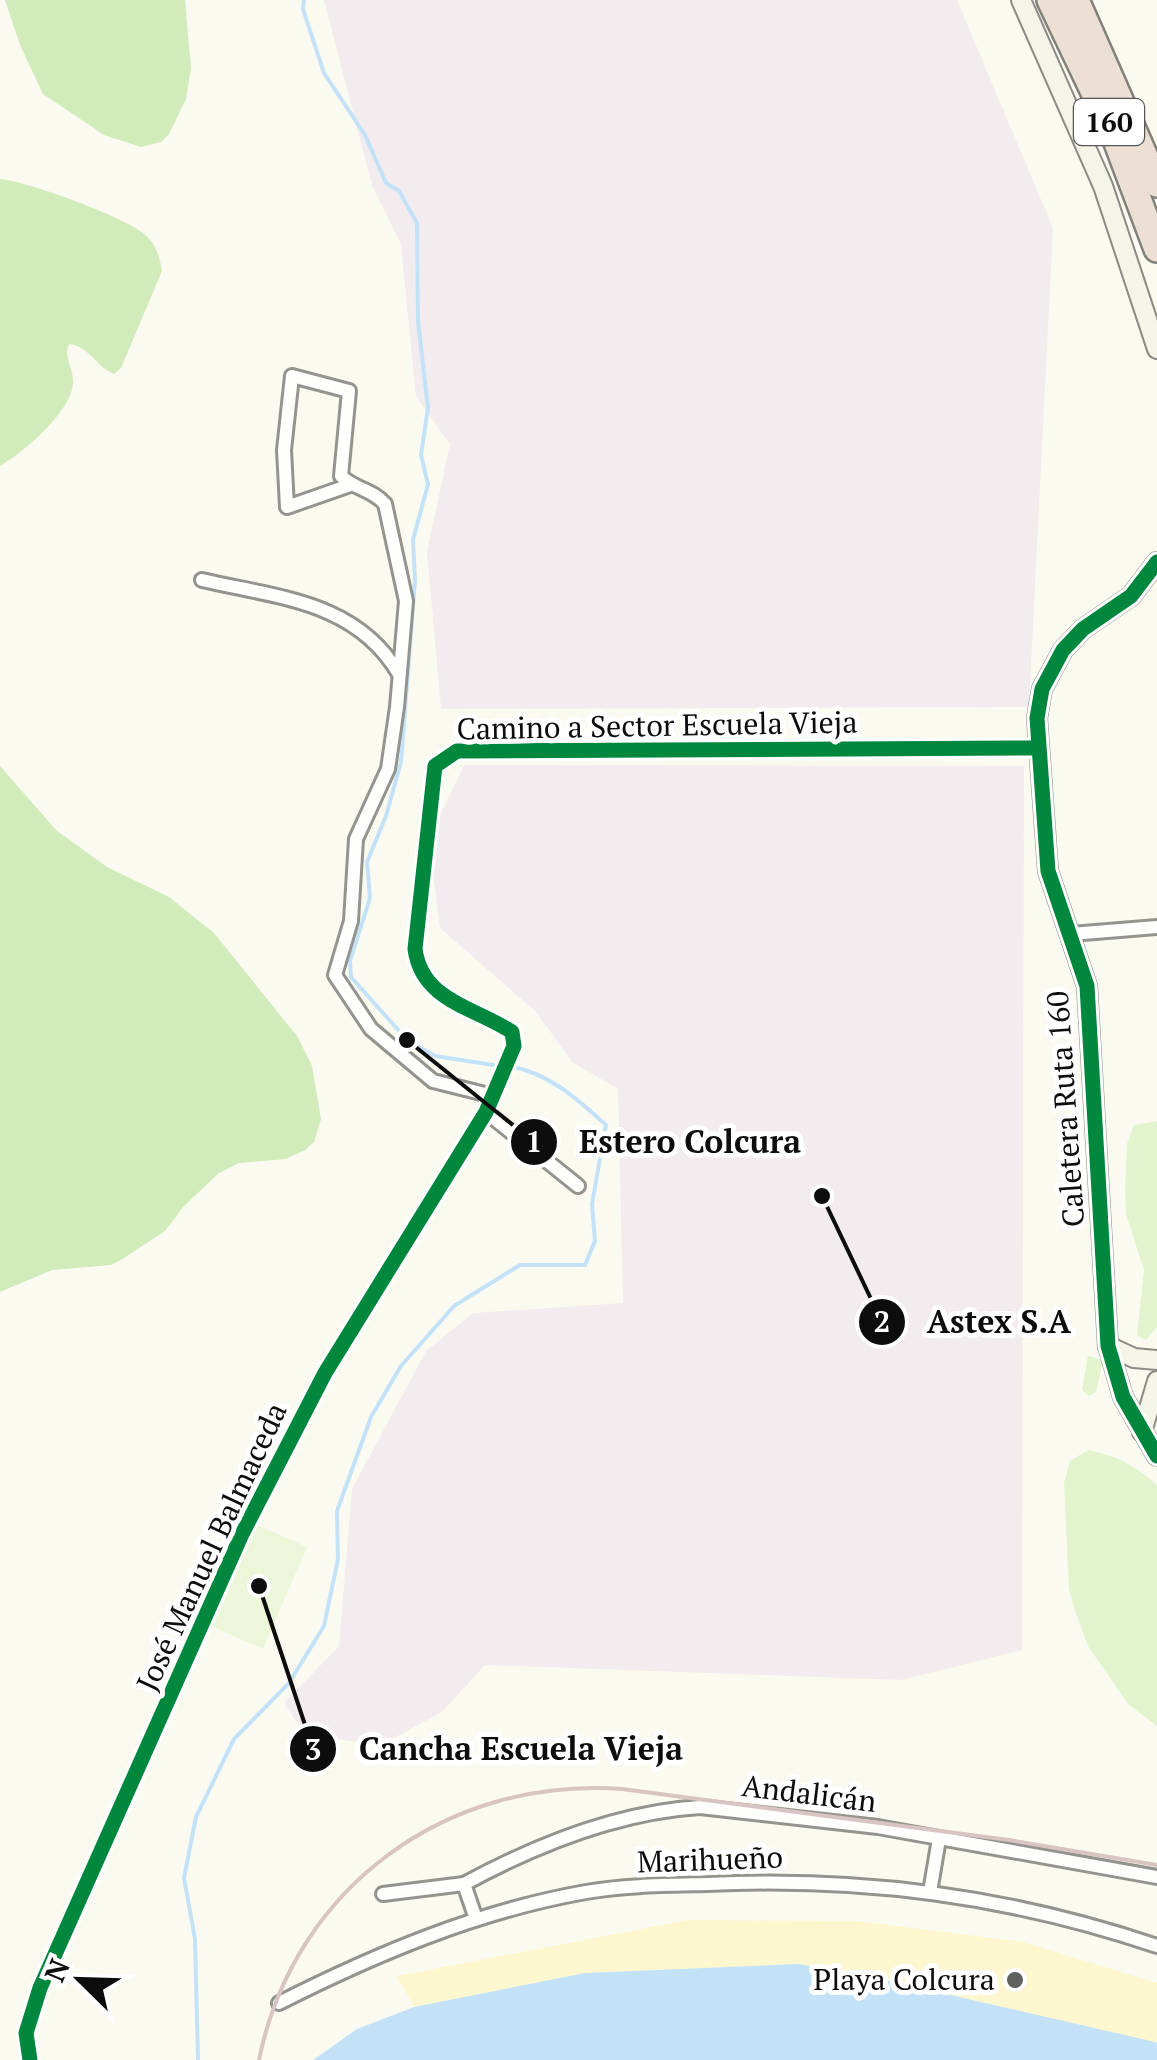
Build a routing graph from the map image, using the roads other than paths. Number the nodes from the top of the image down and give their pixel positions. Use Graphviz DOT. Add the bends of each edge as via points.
graph roads {
  1 [pos="1021,0"];
  2 [pos="1050,0"];
  3 [pos="1076,0"];
  4 [pos="1117,86"];
  5 [pos="1157,147"];
  6 [pos="1157,184"];
  7 [pos="1157,250"];
  8 [pos="1157,349"];
  9 [pos="350,485"];
  10 [pos="1157,562"];
  11 [pos="202,580"];
  12 [pos="400,676"];
  13 [pos="1038,748"];
  14 [pos="1157,927"];
  15 [pos="1071,934"];
  16 [pos="514,1046"];
  17 [pos="493,1096"];
  18 [pos="486,1112"];
  19 [pos="578,1186"];
  20 [pos="1108,1346"];
  21 [pos="1157,1360"];
  22 [pos="1157,1371"];
  23 [pos="1157,1381"];
  24 [pos="1123,1397"];
  25 [pos="1142,1433"];
  26 [pos="1157,1456"];
  27 [pos="939,1839"];
  28 [pos="1157,1877"];
  29 [pos="464,1884"];
  30 [pos="930,1892"];
  31 [pos="383,1894"];
  32 [pos="476,1919"];
  33 [pos="1157,1946"];
  34 [pos="278,2003"];
  35 [pos="30,2060"];
  1 -- 8 [label="street" via="1097,170"];
  2 -- 7 [label="highway, 160" via="1114,132"];
  3 -- 4 [label="highway, 160"];
  4 -- 5 [label="highway"];
  4 -- 6 [label="highway, 160"];
  9 -- 9 [label="street" via="341,476 349,391 292,376 284,450 287,507"];
  9 -- 12 [label="street" via="385,504 406,601"];
  10 -- 13 [label="street, Caletera Ruta 160" via="1131,596 1083,629 1055,662 1038,704"];
  11 -- 12 [label="street" via="338,615 375,639"];
  12 -- 17 [label="street" via="388,769 356,839 351,921 335,975 371,1028 432,1081"];
  13 -- 15 [label="street, Caletera Ruta 160" via="1048,871"];
  13 -- 16 [label="street, Camino a Sector Escuela Vieja" via="444,756 431,778 416,958 432,988 512,1032"];
  14 -- 15 [label="street"];
  15 -- 20 [label="street, Caletera Ruta 160" via="1089,1004"];
  16 -- 17 [label="street, José Manuel Balmaceda"];
  17 -- 18 [label="street, José Manuel Balmaceda"];
  18 -- 19 [label="street"];
  18 -- 35 [label="street, José Manuel Balmaceda" via="325,1373 242,1534 40,1988 26,2034"];
  20 -- 21 [label="street"];
  20 -- 24 [label="street, Caletera Ruta 160"];
  22 -- 24 [label="street"];
  23 -- 25 [label="street"];
  24 -- 25 [label="street, Caletera Ruta 160"];
  25 -- 26 [label="street, Caletera Ruta 160"];
  27 -- 28 [label="street, Andalicán"];
  27 -- 29 [label="street, Andalicán" via="791,1814 674,1809 550,1843"];
  27 -- 30 [label="street"];
  29 -- 31 [label="street, Andalicán"];
  29 -- 32 [label="street"];
  30 -- 32 [label="street, Marihueño" via="827,1882 636,1886"];
  30 -- 33 [label="street, Marihueño" via="1067,1917"];
  32 -- 34 [label="street, Marihueño" via="356,1964"];
}
